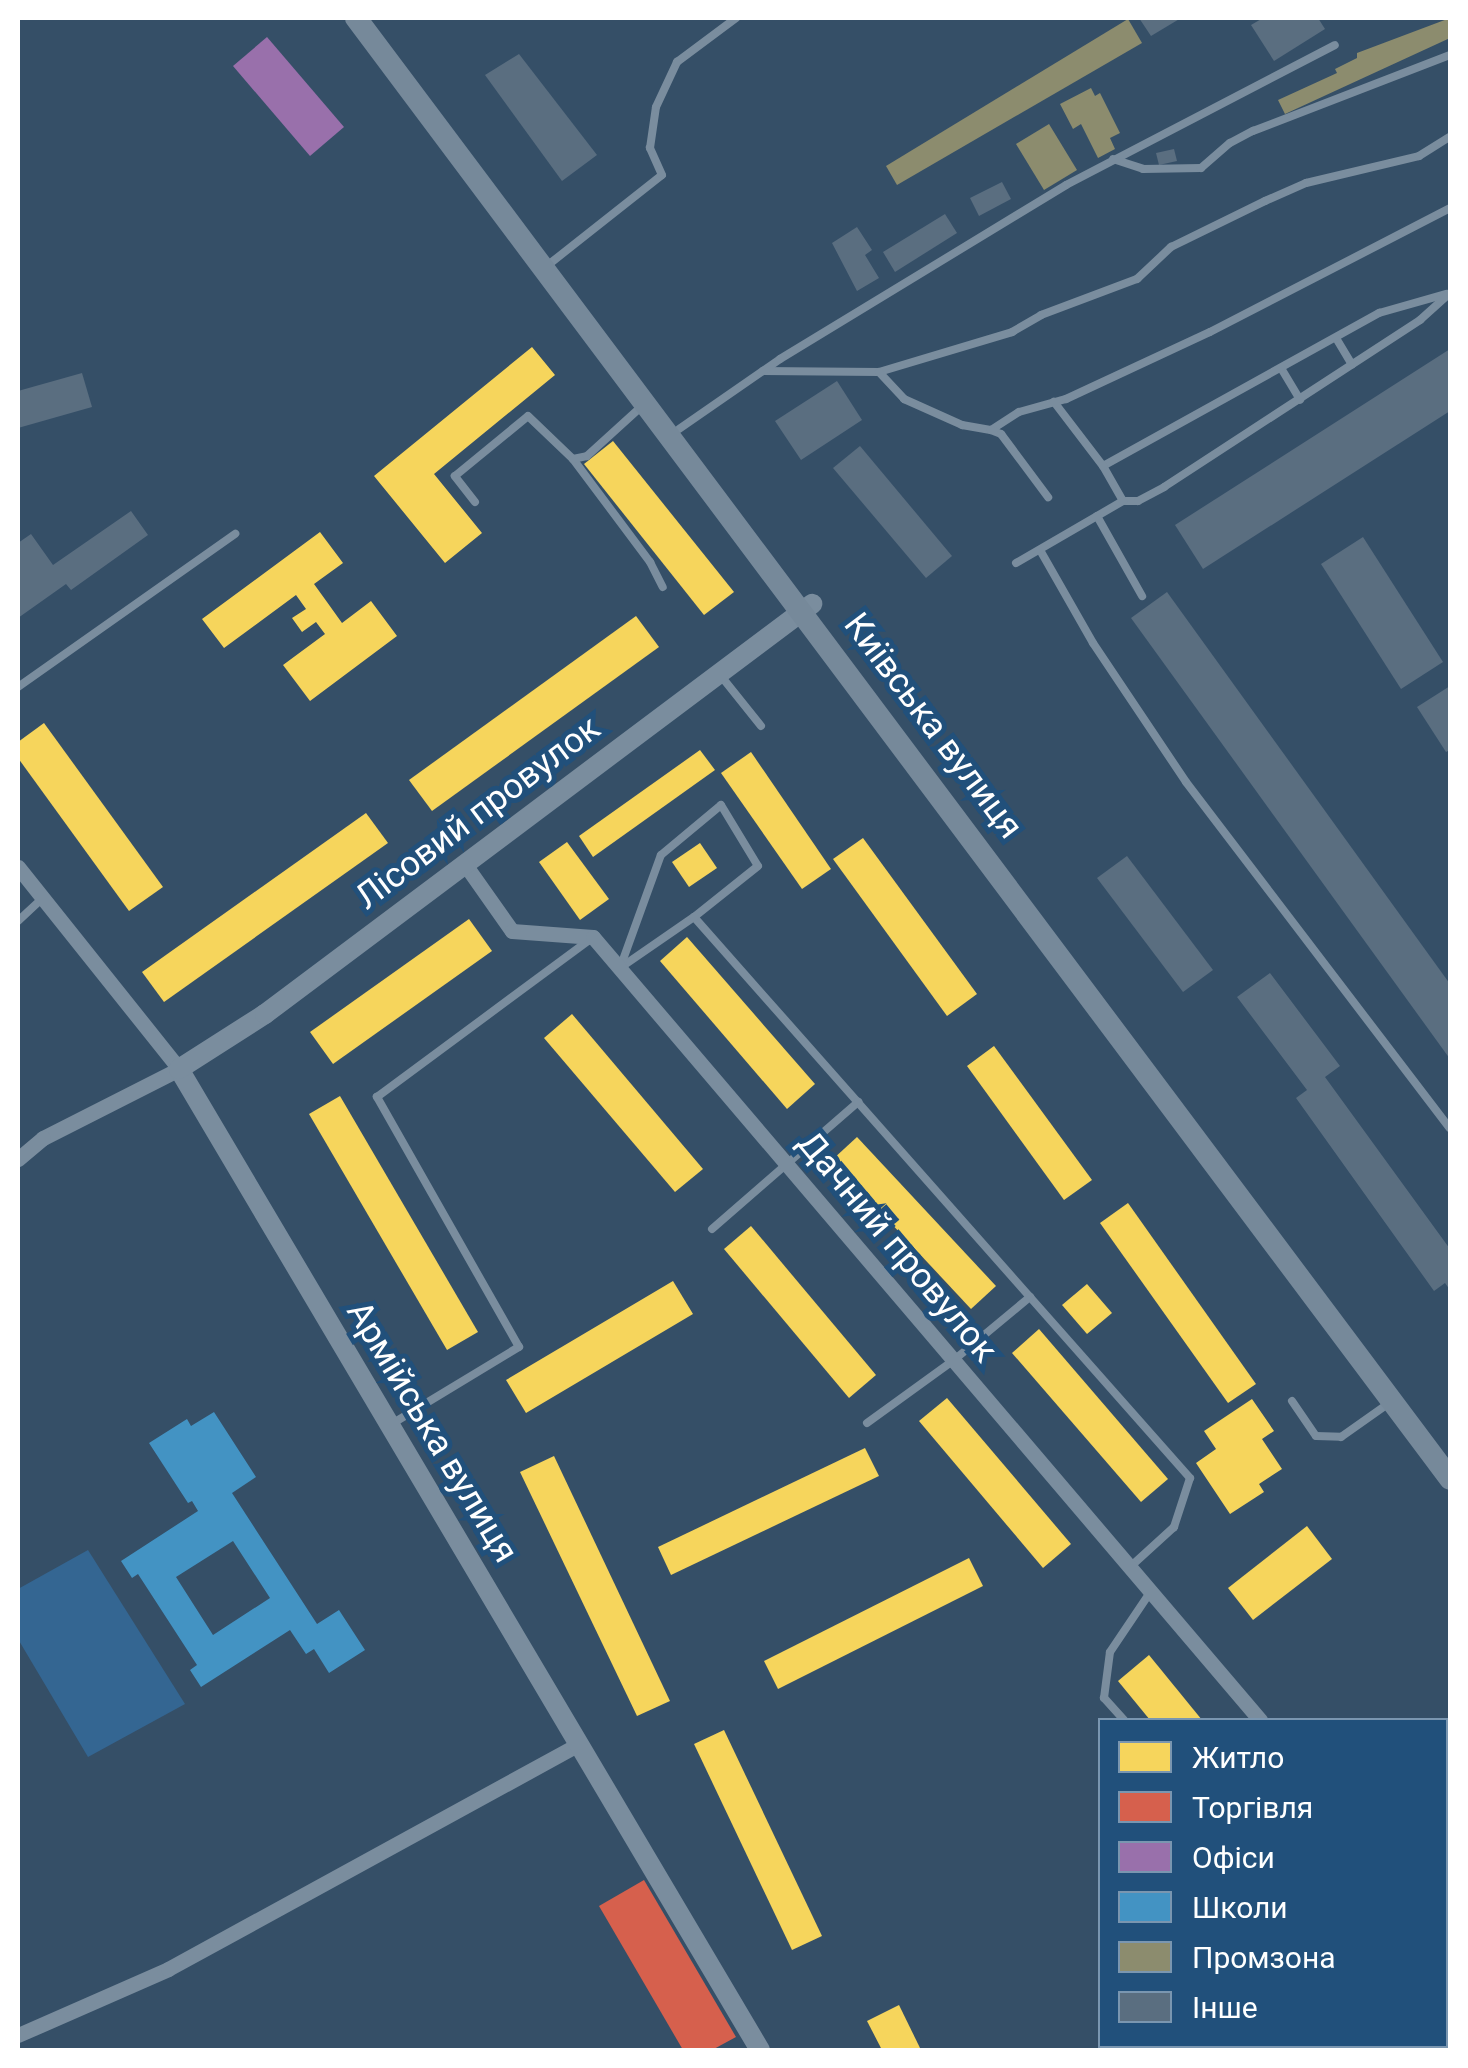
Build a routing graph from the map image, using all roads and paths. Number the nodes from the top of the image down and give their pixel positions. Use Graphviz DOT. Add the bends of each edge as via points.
graph roads {
  1 [pos="356,18"];
  2 [pos="370,18"];
  3 [pos="736,18"];
  4 [pos="1334,46"];
  5 [pos="1450,55"];
  6 [pos="1450,137"];
  7 [pos="1112,159"];
  8 [pos="1450,208"];
  9 [pos="547,266"];
  10 [pos="1450,293"];
  11 [pos="1336,338"];
  12 [pos="1352,365"];
  13 [pos="1281,368"];
  14 [pos="763,371"];
  15 [pos="879,372"];
  16 [pos="1300,400"];
  17 [pos="1054,402"];
  18 [pos="645,403"];
  19 [pos="679,428"];
  20 [pos="992,430"];
  21 [pos="572,459"];
  22 [pos="1102,466"];
  23 [pos="1048,497"];
  24 [pos="475,502"];
  25 [pos="1123,502"];
  26 [pos="1097,516"];
  27 [pos="235,534"];
  28 [pos="1040,550"];
  29 [pos="1016,564"];
  30 [pos="663,587"];
  31 [pos="1142,596"];
  32 [pos="807,607"];
  33 [pos="718,673"];
  34 [pos="18,687"];
  35 [pos="761,726"];
  36 [pos="464,863"];
  37 [pos="18,867"];
  38 [pos="43,898"];
  39 [pos="694,917"];
  40 [pos="18,920"];
  41 [pos="594,937"];
  42 [pos="620,968"];
  43 [pos="178,1069"];
  44 [pos="858,1102"];
  45 [pos="1450,1128"];
  46 [pos="18,1159"];
  47 [pos="787,1164"];
  48 [pos="712,1229"];
  49 [pos="1030,1297"];
  50 [pos="954,1360"];
  51 [pos="1395,1398"];
  52 [pos="1292,1401"];
  53 [pos="866,1423"];
  54 [pos="390,1425"];
  55 [pos="1450,1460"];
  56 [pos="1450,1479"];
  57 [pos="1130,1567"];
  58 [pos="1150,1591"];
  59 [pos="1122,1718"];
  60 [pos="1258,1718"];
  61 [pos="579,1744"];
  62 [pos="18,2014"];
  63 [pos="21,2033"];
  64 [pos="760,2050"];
  1 -- 9 [label="main road, Київська вулиця"];
  2 -- 9 [label="main road, Київська вулиця"];
  3 -- 9 [label="lane" via="677,62 656,106 650,148 662,174"];
  4 -- 7 [label="lane"];
  5 -- 7 [label="lane" via="1253,131 1201,168 1143,169"];
  6 -- 15 [label="lane" via="1418,156 1306,183 1265,200 1171,247 1137,279 1041,314 1012,332"];
  7 -- 14 [label="lane"];
  8 -- 17 [label="lane" via="1210,332"];
  9 -- 18 [label="main road, Київська вулиця"];
  9 -- 19 [label="main road, Київська вулиця"];
  10 -- 11 [label="lane" via="1379,314"];
  10 -- 12 [label="lane"];
  11 -- 12 [label="lane"];
  11 -- 13 [label="lane"];
  12 -- 16 [label="lane"];
  13 -- 16 [label="lane"];
  13 -- 22 [label="lane"];
  14 -- 15 [label="lane"];
  14 -- 19 [label="lane"];
  15 -- 20 [label="lane" via="904,399 962,425"];
  16 -- 25 [label="lane" via="1164,487"];
  17 -- 20 [label="lane" via="1019,412"];
  17 -- 22 [label="lane"];
  18 -- 21 [label="lane" via="587,456"];
  18 -- 32 [label="main road, Київська вулиця"];
  19 -- 32 [label="main road, Київська вулиця"];
  20 -- 23 [label="lane"];
  21 -- 24 [label="lane" via="528,416 455,476"];
  21 -- 30 [label="lane"];
  22 -- 25 [label="lane"];
  25 -- 26 [label="lane"];
  26 -- 28 [label="lane"];
  26 -- 31 [label="lane"];
  27 -- 34 [label="lane"];
  28 -- 29 [label="lane"];
  28 -- 45 [label="lane" via="1186,782"];
  32 -- 33 [label="street, Лісовий провулок"];
  32 -- 51 [label="main road, Київська вулиця"];
  33 -- 35 [label="lane"];
  33 -- 36 [label="street, Лісовий провулок"];
  36 -- 41 [label="street" via="512,931"];
  36 -- 43 [label="street, Лісовий провулок" via="265,1014"];
  37 -- 38 [label="street, Армійська вулиця"];
  38 -- 40 [label="lane"];
  38 -- 43 [label="street, Армійська вулиця"];
  39 -- 42 [label="lane"];
  39 -- 42 [label="lane" via="758,866 721,805 661,854"];
  39 -- 44 [label="lane"];
  41 -- 42 [label="street, Дачний провулок"];
  41 -- 54 [label="lane" via="376,1096 519,1347"];
  42 -- 47 [label="street, Дачний провулок"];
  43 -- 46 [label="street" via="43,1138"];
  43 -- 54 [label="street, Армійська вулиця"];
  44 -- 47 [label="lane"];
  44 -- 49 [label="lane"];
  47 -- 48 [label="lane"];
  47 -- 50 [label="street, Дачний провулок"];
  49 -- 50 [label="lane"];
  49 -- 57 [label="lane" via="1190,1478 1174,1527"];
  50 -- 53 [label="lane"];
  50 -- 57 [label="street, Дачний провулок"];
  51 -- 52 [label="lane" via="1340,1437 1316,1436"];
  51 -- 55 [label="main road, Київська вулиця"];
  51 -- 56 [label="main road, Київська вулиця"];
  54 -- 61 [label="street, Армійська вулиця"];
  57 -- 58 [label="street, Дачний провулок"];
  58 -- 59 [label="lane" via="1110,1652 1104,1698"];
  58 -- 60 [label="street, Дачний провулок"];
  61 -- 63 [label="street" via="168,1969"];
  61 -- 64 [label="street, Армійська вулиця"];
  62 -- 63 [label="street"];
}
